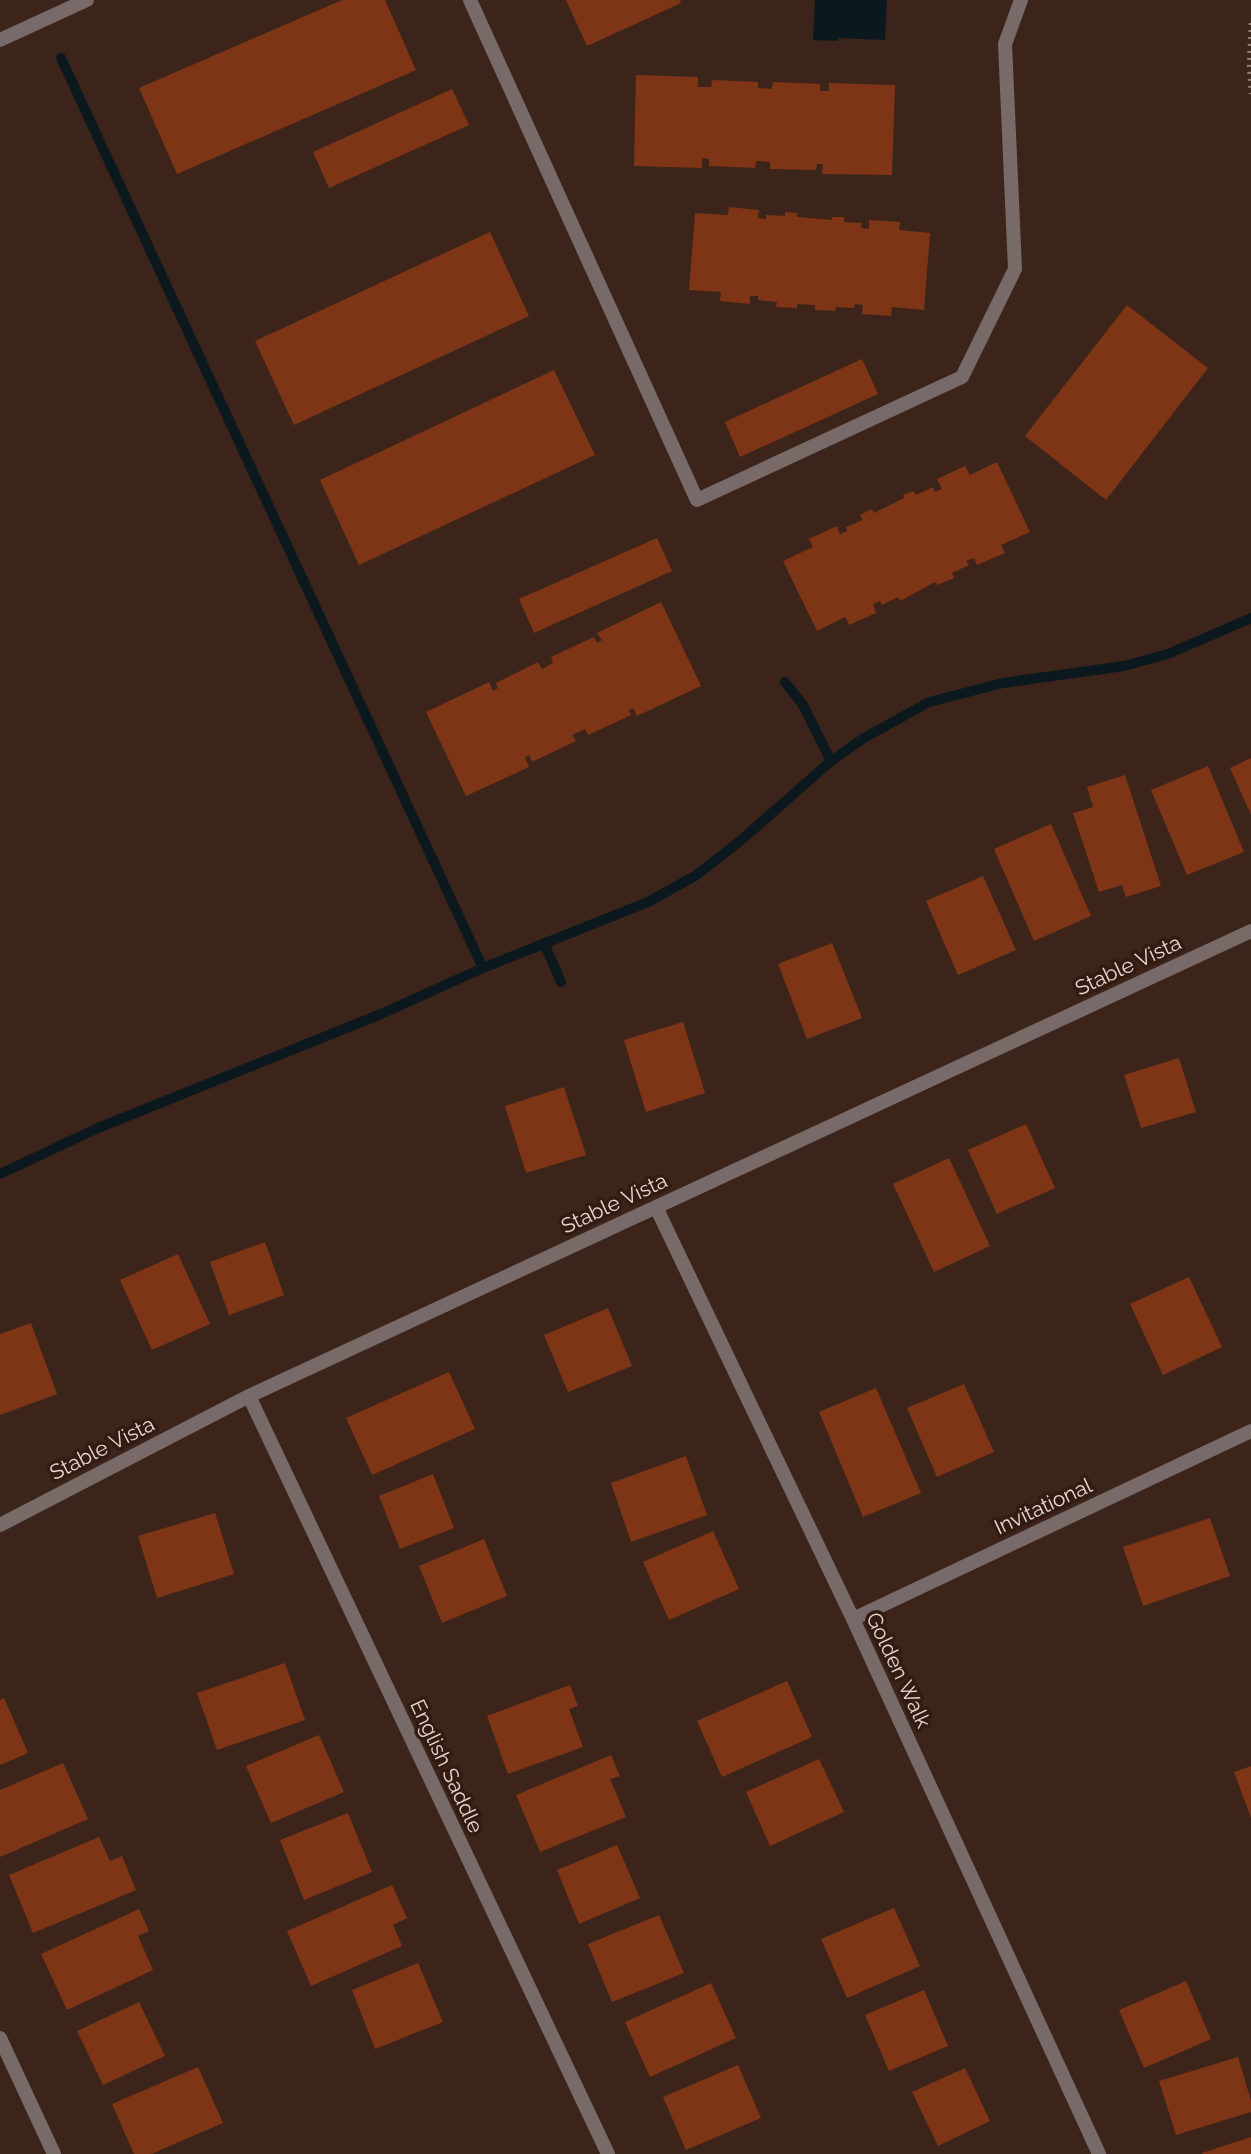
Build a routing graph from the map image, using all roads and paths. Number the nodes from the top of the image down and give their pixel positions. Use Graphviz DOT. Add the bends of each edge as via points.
graph roads {
  1 [pos="88,0"];
  2 [pos="470,0"];
  3 [pos="1021,0"];
  4 [pos="1251,23"];
  5 [pos="0,40"];
  6 [pos="1250,59"];
  7 [pos="1251,94"];
  8 [pos="1251,931"];
  9 [pos="656,1206"];
  10 [pos="249,1396"];
  11 [pos="1251,1431"];
  12 [pos="0,1525"];
  13 [pos="853,1619"];
  14 [pos="0,2038"];
  15 [pos="54,2154"];
  16 [pos="608,2154"];
  17 [pos="1099,2154"];
  1 -- 5 [label="street"];
  2 -- 3 [label="street" via="697,500 962,377 1015,269 1005,44"];
  4 -- 6 [label="path"];
  6 -- 7 [label="path"];
  8 -- 9 [label="street, Stable Vista"];
  9 -- 10 [label="street, Stable Vista"];
  9 -- 13 [label="street, Golden Walk"];
  10 -- 12 [label="street, Stable Vista"];
  10 -- 16 [label="street, English Saddle"];
  11 -- 13 [label="street, Invitational"];
  13 -- 17 [label="street, Golden Walk"];
  14 -- 15 [label="street"];
}
